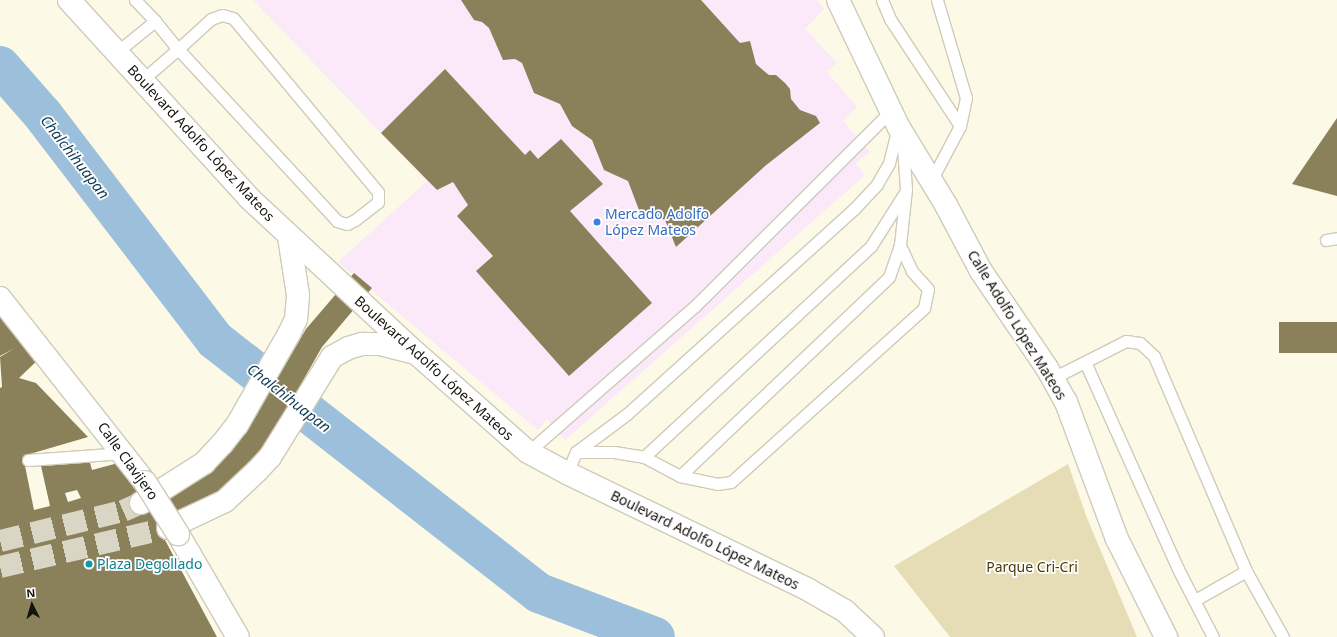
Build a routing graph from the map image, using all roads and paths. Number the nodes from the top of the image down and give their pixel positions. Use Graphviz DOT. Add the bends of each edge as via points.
graph roads {
  1 [pos="69,0"];
  2 [pos="134,0"];
  3 [pos="838,0"];
  4 [pos="882,0"];
  5 [pos="937,0"];
  6 [pos="155,21"];
  7 [pos="178,48"];
  8 [pos="117,52"];
  9 [pos="142,80"];
  10 [pos="894,118"];
  11 [pos="960,126"];
  12 [pos="931,181"];
  13 [pos="906,189"];
  14 [pos="289,237"];
  15 [pos="1337,238"];
  16 [pos="1326,240"];
  17 [pos="900,245"];
  18 [pos="0,298"];
  19 [pos="416,353"];
  20 [pos="1085,362"];
  21 [pos="1053,378"];
  22 [pos="528,452"];
  23 [pos="576,452"];
  24 [pos="124,453"];
  25 [pos="644,457"];
  26 [pos="28,460"];
  27 [pos="567,473"];
  28 [pos="680,476"];
  29 [pos="141,503"];
  30 [pos="173,531"];
  31 [pos="1246,571"];
  32 [pos="1195,600"];
  33 [pos="238,637"];
  34 [pos="873,637"];
  35 [pos="1166,637"];
  36 [pos="1214,637"];
  37 [pos="1283,637"];
  1 -- 8 [label="main road, Boulevard Adolfo López Mateos"];
  2 -- 6 [label="lane"];
  3 -- 10 [label="main road, Calle Adolfo López Mateos"];
  4 -- 11 [label="lane" via="890,18"];
  5 -- 11 [label="lane" via="966,98"];
  6 -- 7 [label="lane"];
  6 -- 8 [label="lane"];
  7 -- 7 [label="lane" via="337,221 347,224 378,202 378,192 233,18 222,15 211,19"];
  7 -- 9 [label="lane"];
  8 -- 9 [label="main road, Boulevard Adolfo López Mateos"];
  9 -- 14 [label="main road, Boulevard Adolfo López Mateos" via="249,198"];
  10 -- 12 [label="main road, Calle Adolfo López Mateos"];
  10 -- 13 [label="lane" via="906,159"];
  10 -- 22 [label="lane" via="695,306"];
  10 -- 23 [label="lane" via="888,164 877,184 854,209 627,414"];
  11 -- 12 [label="lane"];
  12 -- 21 [label="main road, Calle Adolfo López Mateos" via="981,271"];
  13 -- 17 [label="lane"];
  13 -- 25 [label="lane" via="871,246"];
  14 -- 19 [label="main road, Boulevard Adolfo López Mateos"];
  14 -- 29 [label="main road" via="298,295 296,320 289,334 237,425 204,462"];
  15 -- 16 [label="lane"];
  17 -- 28 [label="lane" via="889,277"];
  17 -- 28 [label="lane" via="912,271 928,290 924,308 731,482 717,484"];
  18 -- 24 [label="main road, Calle Clavijero"];
  19 -- 22 [label="main road, Boulevard Adolfo López Mateos"];
  19 -- 30 [label="main road" via="380,344 362,344 332,357 270,457 225,501"];
  20 -- 21 [label="lane"];
  20 -- 31 [label="lane" via="1126,341 1140,343 1154,356"];
  20 -- 32 [label="lane" via="1178,569"];
  21 -- 35 [label="main road, Calle Adolfo López Mateos" via="1066,402 1117,539"];
  22 -- 27 [label="main road, Boulevard Adolfo López Mateos"];
  23 -- 25 [label="lane" via="614,452"];
  23 -- 27 [label="lane"];
  24 -- 26 [label="lane"];
  24 -- 30 [label="main road, Calle Clavijero, bridge" via="145,482"];
  25 -- 28 [label="lane"];
  27 -- 34 [label="main road, Boulevard Adolfo López Mateos" via="807,589 845,611"];
  30 -- 33 [label="main road, Calle Clavijero"];
  31 -- 32 [label="lane"];
  31 -- 37 [label="lane"];
  32 -- 36 [label="lane"];
}
